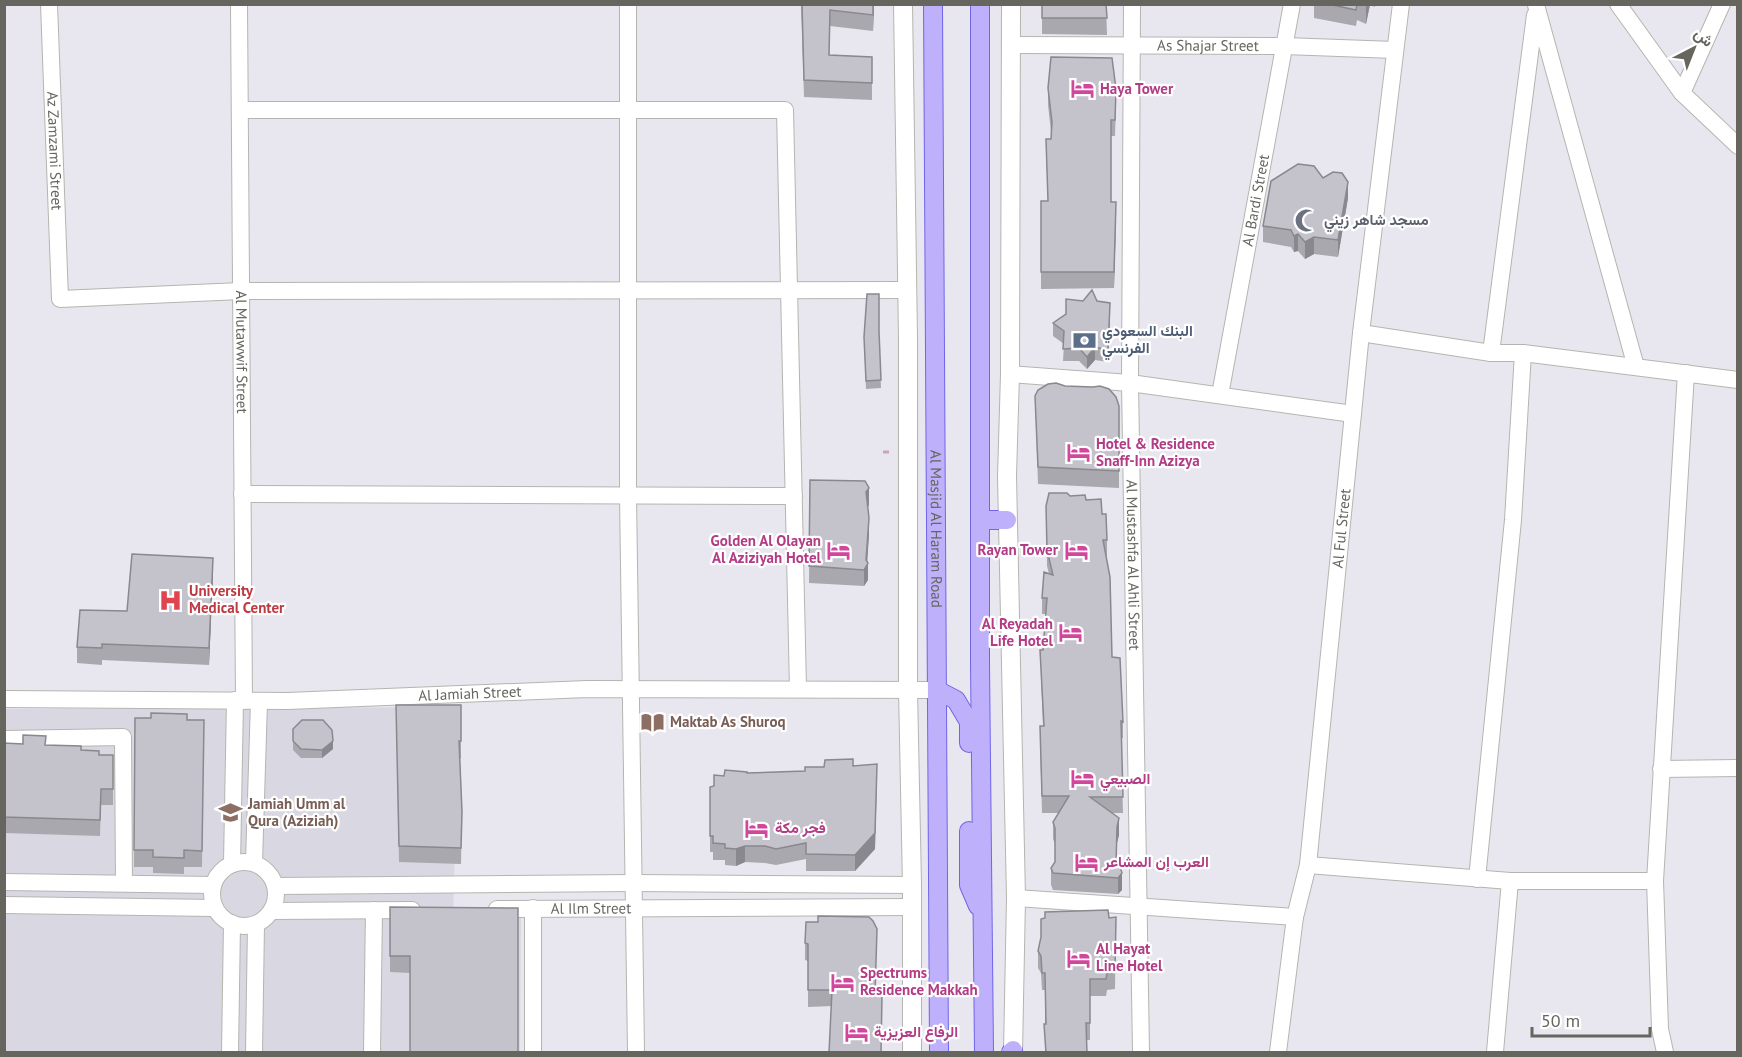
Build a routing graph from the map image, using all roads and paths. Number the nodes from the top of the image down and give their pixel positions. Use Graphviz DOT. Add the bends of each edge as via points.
graph roads {
  1 [pos="49,4"];
  2 [pos="239,4"];
  3 [pos="628,4"];
  4 [pos="903,4"];
  5 [pos="933,4"];
  6 [pos="980,4"];
  7 [pos="1011,4"];
  8 [pos="1132,4"];
  9 [pos="1292,4"];
  10 [pos="1401,4"];
  11 [pos="1618,4"];
  12 [pos="1722,4"];
  13 [pos="1536,5"];
  14 [pos="1012,45"];
  15 [pos="1133,45"];
  16 [pos="1284,46"];
  17 [pos="1395,50"];
  18 [pos="1682,93"];
  19 [pos="240,110"];
  20 [pos="628,110"];
  21 [pos="1737,146"];
  22 [pos="628,290"];
  23 [pos="789,290"];
  24 [pos="907,290"];
  25 [pos="241,291"];
  26 [pos="1361,333"];
  27 [pos="908,339"];
  28 [pos="935,340"];
  29 [pos="1491,353"];
  30 [pos="1523,353"];
  31 [pos="1636,368"];
  32 [pos="1010,374"];
  33 [pos="1686,374"];
  34 [pos="1737,380"];
  35 [pos="1130,383"];
  36 [pos="1220,395"];
  37 [pos="1353,414"];
  38 [pos="242,494"];
  39 [pos="628,495"];
  40 [pos="794,496"];
  41 [pos="980,520"];
  42 [pos="1007,520"];
  43 [pos="632,689"];
  44 [pos="798,689"];
  45 [pos="908,690"];
  46 [pos="937,690"];
  47 [pos="4,699"];
  48 [pos="246,700"];
  49 [pos="4,739"];
  50 [pos="1737,768"];
  51 [pos="1661,769"];
  52 [pos="254,863"];
  53 [pos="232,864"];
  54 [pos="1308,865"];
  55 [pos="1477,879"];
  56 [pos="1510,881"];
  57 [pos="1655,881"];
  58 [pos="4,882"];
  59 [pos="124,883"];
  60 [pos="634,883"];
  61 [pos="213,885"];
  62 [pos="912,885"];
  63 [pos="276,886"];
  64 [pos="1016,898"];
  65 [pos="4,905"];
  66 [pos="911,907"];
  67 [pos="215,908"];
  68 [pos="533,908"];
  69 [pos="634,908"];
  70 [pos="1137,908"];
  71 [pos="431,909"];
  72 [pos="476,909"];
  73 [pos="374,910"];
  74 [pos="272,911"];
  75 [pos="982,916"];
  76 [pos="1295,917"];
  77 [pos="232,923"];
  78 [pos="256,924"];
  79 [pos="1012,1052"];
  80 [pos="230,1053"];
  81 [pos="254,1053"];
  82 [pos="372,1053"];
  83 [pos="533,1053"];
  84 [pos="636,1053"];
  85 [pos="912,1053"];
  86 [pos="939,1053"];
  87 [pos="984,1053"];
  88 [pos="1141,1053"];
  89 [pos="1278,1053"];
  90 [pos="1495,1053"];
  91 [pos="1665,1053"];
  1 -- 25 [label="street, Az Zamzami Street" via="60,299"];
  2 -- 19 [label="street, Al Mutawwif Street"];
  3 -- 20 [label="street"];
  4 -- 24 [label="street"];
  5 -- 28 [label="main road, Al Masjid Al Haram Road"];
  6 -- 41 [label="main road"];
  7 -- 14 [label="street"];
  8 -- 15 [label="street, Al Mustashfa Al Ahli Street"];
  9 -- 16 [label="street, Al Bardi Street"];
  10 -- 17 [label="street, Al Ful Street"];
  11 -- 18 [label="street"];
  12 -- 18 [label="street"];
  13 -- 29 [label="street"];
  13 -- 31 [label="street"];
  14 -- 15 [label="street, As Shajar Street"];
  14 -- 32 [label="street"];
  15 -- 16 [label="street, As Shajar Street"];
  15 -- 35 [label="street, Al Mustashfa Al Ahli Street"];
  16 -- 17 [label="street, As Shajar Street"];
  16 -- 36 [label="street, Al Bardi Street"];
  17 -- 26 [label="street, Al Ful Street"];
  18 -- 21 [label="street"];
  19 -- 20 [label="street"];
  19 -- 25 [label="street, Al Mutawwif Street"];
  20 -- 22 [label="street"];
  20 -- 23 [label="street" via="784,110"];
  22 -- 23 [label="street"];
  22 -- 25 [label="street"];
  22 -- 39 [label="street"];
  23 -- 24 [label="street"];
  23 -- 40 [label="street"];
  24 -- 27 [label="street"];
  25 -- 38 [label="street, Al Mutawwif Street"];
  26 -- 29 [label="street"];
  26 -- 37 [label="street, Al Ful Street"];
  27 -- 28 [label="street"];
  27 -- 45 [label="street"];
  28 -- 46 [label="main road, Al Masjid Al Haram Road"];
  29 -- 30 [label="street"];
  30 -- 31 [label="street"];
  30 -- 55 [label="street" via="1513,520"];
  31 -- 33 [label="street"];
  32 -- 35 [label="street"];
  32 -- 42 [label="street"];
  33 -- 34 [label="street"];
  33 -- 51 [label="street"];
  35 -- 36 [label="street"];
  35 -- 70 [label="street, Al Mustashfa Al Ahli Street"];
  36 -- 37 [label="street"];
  37 -- 54 [label="street, Al Ful Street"];
  38 -- 39 [label="street"];
  38 -- 48 [label="street, Al Mutawwif Street"];
  39 -- 40 [label="street"];
  39 -- 43 [label="street"];
  40 -- 44 [label="street"];
  41 -- 42 [label="main road"];
  41 -- 75 [label="main road"];
  42 -- 64 [label="street"];
  43 -- 44 [label="street, Al Jamiah Street"];
  43 -- 48 [label="street, Al Jamiah Street"];
  43 -- 60 [label="street"];
  44 -- 45 [label="street, Al Jamiah Street"];
  45 -- 46 [label="street, Al Jamiah Street"];
  45 -- 62 [label="street"];
  46 -- 75 [label="main road" via="956,700 969,722 969,885"];
  46 -- 86 [label="main road, Al Masjid Al Haram Road"];
  47 -- 48 [label="street, Al Jamiah Street"];
  48 -- 52 [label="street"];
  48 -- 53 [label="street"];
  49 -- 59 [label="street" via="123,737"];
  50 -- 51 [label="street"];
  51 -- 57 [label="street"];
  52 -- 53 [label="street"];
  52 -- 63 [label="street" via="268,873"];
  53 -- 61 [label="street" via="217,876"];
  54 -- 55 [label="street"];
  54 -- 76 [label="street, Al Ful Street"];
  55 -- 56 [label="street"];
  56 -- 57 [label="street"];
  56 -- 90 [label="street"];
  57 -- 91 [label="street" via="1660,1029"];
  58 -- 59 [label="street"];
  59 -- 61 [label="street"];
  60 -- 62 [label="street, Al Ilm Street"];
  60 -- 63 [label="street, Al Ilm Street"];
  60 -- 69 [label="street"];
  61 -- 67 [label="street"];
  62 -- 66 [label="street"];
  63 -- 74 [label="street"];
  64 -- 70 [label="street"];
  64 -- 79 [label="street"];
  65 -- 67 [label="street"];
  66 -- 69 [label="street, Al Ilm Street"];
  66 -- 85 [label="street"];
  67 -- 77 [label="street"];
  68 -- 69 [label="street, Al Ilm Street"];
  68 -- 72 [label="street, Al Ilm Street"];
  68 -- 83 [label="street"];
  69 -- 84 [label="street"];
  70 -- 76 [label="street"];
  70 -- 88 [label="street, Al Mustashfa Al Ahli Street"];
  71 -- 73 [label="street"];
  73 -- 74 [label="street"];
  73 -- 82 [label="street"];
  74 -- 78 [label="street"];
  75 -- 87 [label="main road"];
  76 -- 89 [label="street, Al Ful Street"];
  77 -- 78 [label="street"];
  77 -- 80 [label="street"];
  78 -- 81 [label="street"];
}
